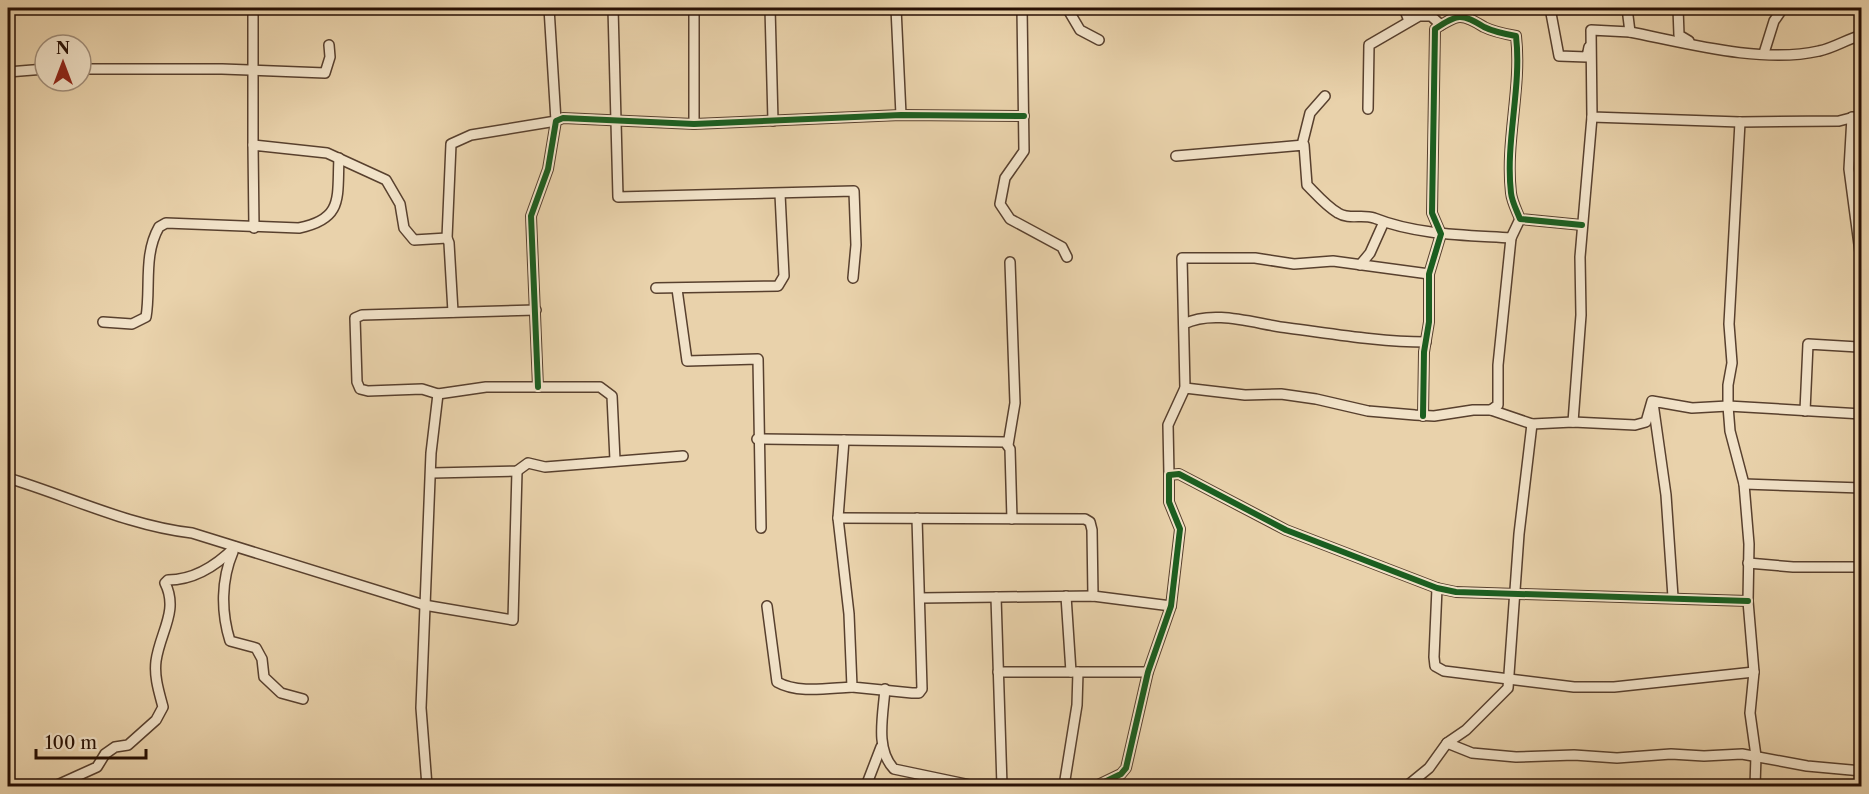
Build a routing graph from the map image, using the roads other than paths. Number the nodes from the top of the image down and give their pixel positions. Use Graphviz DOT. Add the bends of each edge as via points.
graph roads {
  1 [pos="253,8"];
  2 [pos="549,8"];
  3 [pos="613,8"];
  4 [pos="694,8"];
  5 [pos="770,8"];
  6 [pos="896,8"];
  7 [pos="1022,8"];
  8 [pos="1067,8"];
  9 [pos="1404,8"];
  10 [pos="1550,8"];
  11 [pos="1627,8"];
  12 [pos="1678,8"];
  13 [pos="1783,8"];
  14 [pos="1470,12"];
  15 [pos="1409,21"];
  16 [pos="1441,25"];
  17 [pos="1591,30"];
  18 [pos="1630,32"];
  19 [pos="1862,35"];
  20 [pos="1099,40"];
  21 [pos="329,45"];
  22 [pos="1719,50"];
  23 [pos="1764,53"];
  24 [pos="93,69"];
  25 [pos="33,70"];
  26 [pos="254,70"];
  27 [pos="8,72"];
  28 [pos="1325,96"];
  29 [pos="1368,109"];
  30 [pos="901,115"];
  31 [pos="1024,116"];
  32 [pos="1857,116"];
  33 [pos="1592,117"];
  34 [pos="556,121"];
  35 [pos="772,121"];
  36 [pos="615,122"];
  37 [pos="1740,122"];
  38 [pos="694,124"];
  39 [pos="253,145"];
  40 [pos="1302,146"];
  41 [pos="1176,156"];
  42 [pos="339,158"];
  43 [pos="780,194"];
  44 [pos="1520,219"];
  45 [pos="1383,224"];
  46 [pos="1582,225"];
  47 [pos="254,228"];
  48 [pos="1441,234"];
  49 [pos="1511,237"];
  50 [pos="447,238"];
  51 [pos="1067,257"];
  52 [pos="1010,262"];
  53 [pos="1360,265"];
  54 [pos="1862,267"];
  55 [pos="1429,274"];
  56 [pos="853,278"];
  57 [pos="656,288"];
  58 [pos="678,289"];
  59 [pos="536,310"];
  60 [pos="453,312"];
  61 [pos="103,322"];
  62 [pos="1184,324"];
  63 [pos="1426,342"];
  64 [pos="1862,345"];
  65 [pos="538,387"];
  66 [pos="1185,388"];
  67 [pos="438,394"];
  68 [pos="1652,401"];
  69 [pos="1728,406"];
  70 [pos="1491,410"];
  71 [pos="1805,411"];
  72 [pos="1862,414"];
  73 [pos="1423,416"];
  74 [pos="1573,422"];
  75 [pos="1532,424"];
  76 [pos="757,439"];
  77 [pos="843,440"];
  78 [pos="1008,445"];
  79 [pos="683,456"];
  80 [pos="615,460"];
  81 [pos="518,471"];
  82 [pos="432,473"];
  83 [pos="1169,475"];
  84 [pos="8,478"];
  85 [pos="1743,484"];
  86 [pos="1862,488"];
  87 [pos="838,518"];
  88 [pos="917,518"];
  89 [pos="1012,519"];
  90 [pos="761,528"];
  91 [pos="235,547"];
  92 [pos="1748,563"];
  93 [pos="1862,567"];
  94 [pos="1437,588"];
  95 [pos="1516,594"];
  96 [pos="1066,596"];
  97 [pos="1093,596"];
  98 [pos="996,597"];
  99 [pos="1673,597"];
  100 [pos="920,598"];
  101 [pos="1748,601"];
  102 [pos="424,605"];
  103 [pos="767,606"];
  104 [pos="1171,606"];
  105 [pos="998,672"];
  106 [pos="1075,672"];
  107 [pos="1148,672"];
  108 [pos="1754,672"];
  109 [pos="1510,679"];
  110 [pos="852,687"];
  111 [pos="885,689"];
  112 [pos="303,699"];
  113 [pos="1447,743"];
  114 [pos="882,746"];
  115 [pos="1756,756"];
  116 [pos="1862,771"];
  117 [pos="55,786"];
  118 [pos="428,786"];
  119 [pos="866,786"];
  120 [pos="975,786"];
  121 [pos="1002,786"];
  122 [pos="1064,786"];
  123 [pos="1096,786"];
  124 [pos="1407,786"];
  125 [pos="1755,786"];
  1 -- 26 [label="street"];
  2 -- 34 [label="street"];
  3 -- 36 [label="street"];
  4 -- 38 [label="street"];
  5 -- 35 [label="street"];
  6 -- 30 [label="street"];
  7 -- 31 [label="street"];
  8 -- 20 [label="street" via="1080,30"];
  9 -- 15 [label="street"];
  10 -- 17 [label="street" via="1559,56 1587,57"];
  11 -- 18 [label="street"];
  12 -- 22 [label="street" via="1679,35"];
  13 -- 23 [label="street" via="1774,21"];
  14 -- 16 [label="street"];
  14 -- 44 [label="street" via="1495,32 1516,36 1511,194"];
  15 -- 16 [label="street" via="1431,16"];
  15 -- 29 [label="street" via="1369,45"];
  16 -- 48 [label="street" via="1435,28 1432,213"];
  17 -- 18 [label="street"];
  17 -- 33 [label="street"];
  18 -- 22 [label="street"];
  19 -- 23 [label="street" via="1816,52"];
  21 -- 26 [label="street" via="325,73"];
  22 -- 23 [label="street"];
  24 -- 26 [label="street"];
  25 -- 27 [label="street"];
  26 -- 39 [label="street"];
  28 -- 40 [label="street" via="1310,113"];
  30 -- 31 [label="street"];
  30 -- 35 [label="street"];
  31 -- 51 [label="street" via="1024,151 1005,178 1000,204 1010,219 1062,247"];
  32 -- 37 [label="street" via="1839,121"];
  32 -- 54 [label="street" via="1849,169"];
  33 -- 37 [label="street"];
  33 -- 46 [label="street"];
  34 -- 36 [label="street" via="563,118"];
  34 -- 50 [label="street" via="471,135 451,144"];
  34 -- 59 [label="street" via="548,169 531,216"];
  35 -- 38 [label="street"];
  36 -- 38 [label="street"];
  36 -- 43 [label="street" via="618,197"];
  37 -- 69 [label="street"];
  39 -- 42 [label="street" via="327,153"];
  39 -- 47 [label="street"];
  40 -- 41 [label="street"];
  40 -- 45 [label="street" via="1307,185 1320,199 1348,217 1374,218"];
  42 -- 47 [label="street" via="331,215 318,224 299,228"];
  42 -- 50 [label="street" via="386,180 400,204 404,228 414,240"];
  43 -- 56 [label="street" via="854,191"];
  43 -- 58 [label="street" via="784,276 778,286"];
  44 -- 46 [label="street"];
  44 -- 49 [label="street"];
  45 -- 48 [label="street"];
  45 -- 53 [label="street"];
  46 -- 74 [label="street" via="1581,315"];
  47 -- 61 [label="street" via="166,223 159,227 148,261 150,299 146,317 132,324"];
  48 -- 49 [label="street"];
  48 -- 55 [label="street"];
  49 -- 70 [label="street" via="1498,365 1498,405"];
  50 -- 60 [label="street"];
  52 -- 78 [label="street" via="1016,403"];
  53 -- 55 [label="street"];
  53 -- 62 [label="street" via="1182,258"];
  55 -- 63 [label="street"];
  57 -- 58 [label="street"];
  58 -- 76 [label="street" via="687,361 758,359"];
  59 -- 60 [label="street"];
  59 -- 65 [label="street"];
  60 -- 67 [label="street" via="355,318 360,389 422,389"];
  62 -- 63 [label="street" via="1197,318 1240,320 1387,342"];
  62 -- 66 [label="street"];
  63 -- 73 [label="street"];
  64 -- 71 [label="street" via="1808,344"];
  65 -- 67 [label="street" via="486,387"];
  65 -- 80 [label="street" via="600,387 612,396"];
  66 -- 73 [label="street" via="1245,395 1281,394 1368,411"];
  66 -- 83 [label="street" via="1168,425"];
  67 -- 82 [label="street"];
  68 -- 69 [label="street" via="1692,408"];
  68 -- 74 [label="street" via="1646,422 1635,425"];
  68 -- 99 [label="street" via="1666,495"];
  69 -- 71 [label="street"];
  69 -- 85 [label="street"];
  70 -- 73 [label="street"];
  70 -- 75 [label="street"];
  71 -- 72 [label="street"];
  74 -- 75 [label="street"];
  75 -- 95 [label="street"];
  76 -- 77 [label="street"];
  76 -- 90 [label="street"];
  77 -- 78 [label="street" via="1003,441"];
  77 -- 87 [label="street"];
  78 -- 89 [label="street"];
  79 -- 80 [label="street"];
  80 -- 81 [label="street" via="545,467 528,463"];
  81 -- 82 [label="street"];
  81 -- 102 [label="street" via="513,620"];
  82 -- 102 [label="street"];
  83 -- 94 [label="street" via="1179,474 1286,530"];
  83 -- 104 [label="street" via="1169,502 1180,529"];
  84 -- 91 [label="street" via="172,531 192,532"];
  85 -- 86 [label="street"];
  85 -- 92 [label="street"];
  87 -- 88 [label="street"];
  87 -- 110 [label="street" via="849,614"];
  88 -- 89 [label="street"];
  88 -- 100 [label="street"];
  89 -- 97 [label="street" via="1090,522"];
  91 -- 102 [label="street"];
  91 -- 112 [label="street" via="227,567 224,594 230,641 256,648 264,677 281,693"];
  91 -- 117 [label="street" via="219,563 165,583 172,604 156,663 156,683 163,707 156,720 128,745 105,754 97,767"];
  92 -- 93 [label="street"];
  92 -- 101 [label="street"];
  94 -- 95 [label="street"];
  94 -- 109 [label="street" via="1435,666 1444,671"];
  95 -- 99 [label="street"];
  95 -- 109 [label="street"];
  96 -- 97 [label="street"];
  96 -- 98 [label="street"];
  96 -- 106 [label="street"];
  97 -- 104 [label="street"];
  98 -- 100 [label="street"];
  98 -- 105 [label="street"];
  99 -- 101 [label="street"];
  100 -- 111 [label="street" via="922,689 919,693"];
  101 -- 108 [label="street"];
  102 -- 118 [label="street" via="421,708"];
  103 -- 110 [label="street" via="777,682 786,687"];
  104 -- 107 [label="street"];
  105 -- 106 [label="street"];
  105 -- 121 [label="street"];
  106 -- 107 [label="street"];
  106 -- 122 [label="street" via="1077,705"];
  107 -- 123 [label="street" via="1126,768"];
  108 -- 109 [label="street" via="1614,687 1574,687"];
  108 -- 115 [label="street" via="1750,713"];
  109 -- 113 [label="street" via="1508,688 1490,708"];
  110 -- 111 [label="street"];
  111 -- 114 [label="street"];
  113 -- 115 [label="street" via="1472,753 1516,757"];
  113 -- 124 [label="street" via="1430,768"];
  114 -- 119 [label="street"];
  114 -- 120 [label="street" via="885,759 894,769"];
  115 -- 116 [label="street"];
  115 -- 125 [label="street"];
}
